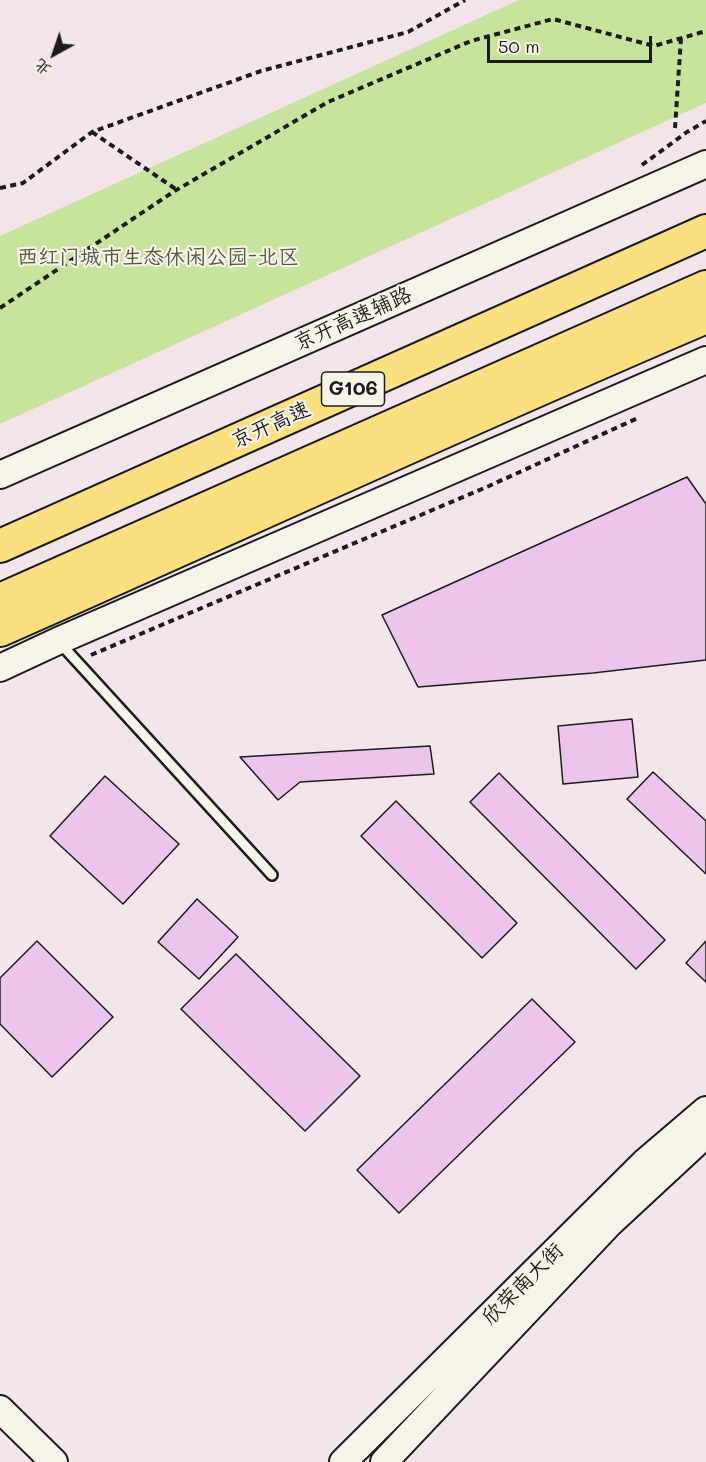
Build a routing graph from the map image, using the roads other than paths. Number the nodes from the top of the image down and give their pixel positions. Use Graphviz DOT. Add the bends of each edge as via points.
graph roads {
  1 [pos="706,164"];
  2 [pos="706,231"];
  3 [pos="706,287"];
  4 [pos="706,317"];
  5 [pos="706,360"];
  6 [pos="0,475"];
  7 [pos="0,546"];
  8 [pos="0,600"];
  9 [pos="0,630"];
  10 [pos="58,641"];
  11 [pos="0,668"];
  12 [pos="272,875"];
  13 [pos="706,1110"];
  14 [pos="706,1134"];
  15 [pos="0,1409"];
  16 [pos="54,1462"];
  17 [pos="343,1462"];
  18 [pos="384,1462"];
  1 -- 6 [label="main road, 京开高速辅路"];
  2 -- 7 [label="highway, 京开高速 / G106"];
  3 -- 8 [label="highway, G106"];
  4 -- 9 [label="highway"];
  5 -- 10 [label="main road"];
  10 -- 11 [label="main road"];
  10 -- 12 [label="lane"];
  13 -- 17 [label="main road, 欣荣南大街" via="645,1162"];
  14 -- 18 [label="main road, 欣荣南大街" via="609,1224"];
  15 -- 16 [label="main road"];
}
